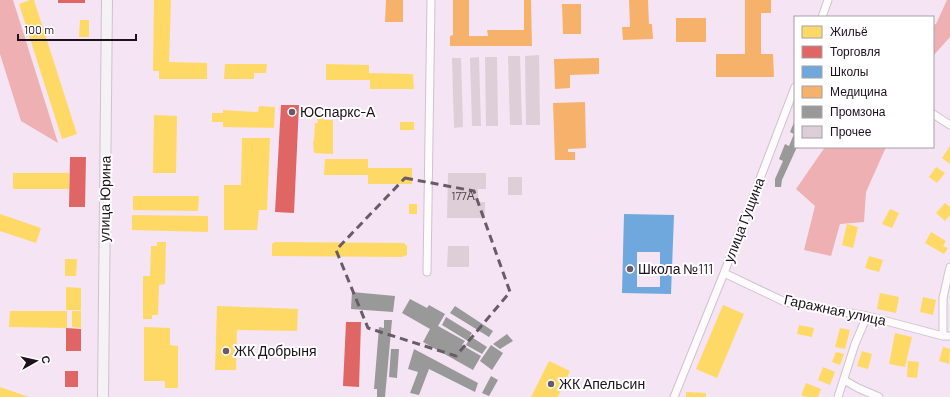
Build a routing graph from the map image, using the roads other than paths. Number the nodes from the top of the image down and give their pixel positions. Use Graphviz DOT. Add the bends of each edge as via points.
graph roads {
  1 [pos="107,0"];
  2 [pos="431,0"];
  3 [pos="828,0"];
  4 [pos="822,16"];
  5 [pos="794,90"];
  6 [pos="934,115"];
  7 [pos="950,125"];
  8 [pos="950,267"];
  9 [pos="427,272"];
  10 [pos="724,273"];
  11 [pos="867,316"];
  12 [pos="946,336"];
  13 [pos="844,380"];
  14 [pos="102,397"];
  15 [pos="674,397"];
  16 [pos="838,397"];
  17 [pos="879,397"];
  1 -- 14 [label="main road, улица Юрина"];
  2 -- 9 [label="street"];
  3 -- 4 [label="street"];
  5 -- 10 [label="street, улица Гущина"];
  6 -- 7 [label="street"];
  8 -- 12 [label="street" via="943,298"];
  10 -- 11 [label="street, Гаражная улица" via="786,302"];
  10 -- 15 [label="street, улица Гущина"];
  11 -- 12 [label="street, Гаражная улица"];
  11 -- 13 [label="street"];
  13 -- 16 [label="street"];
  13 -- 17 [label="street"];
}
